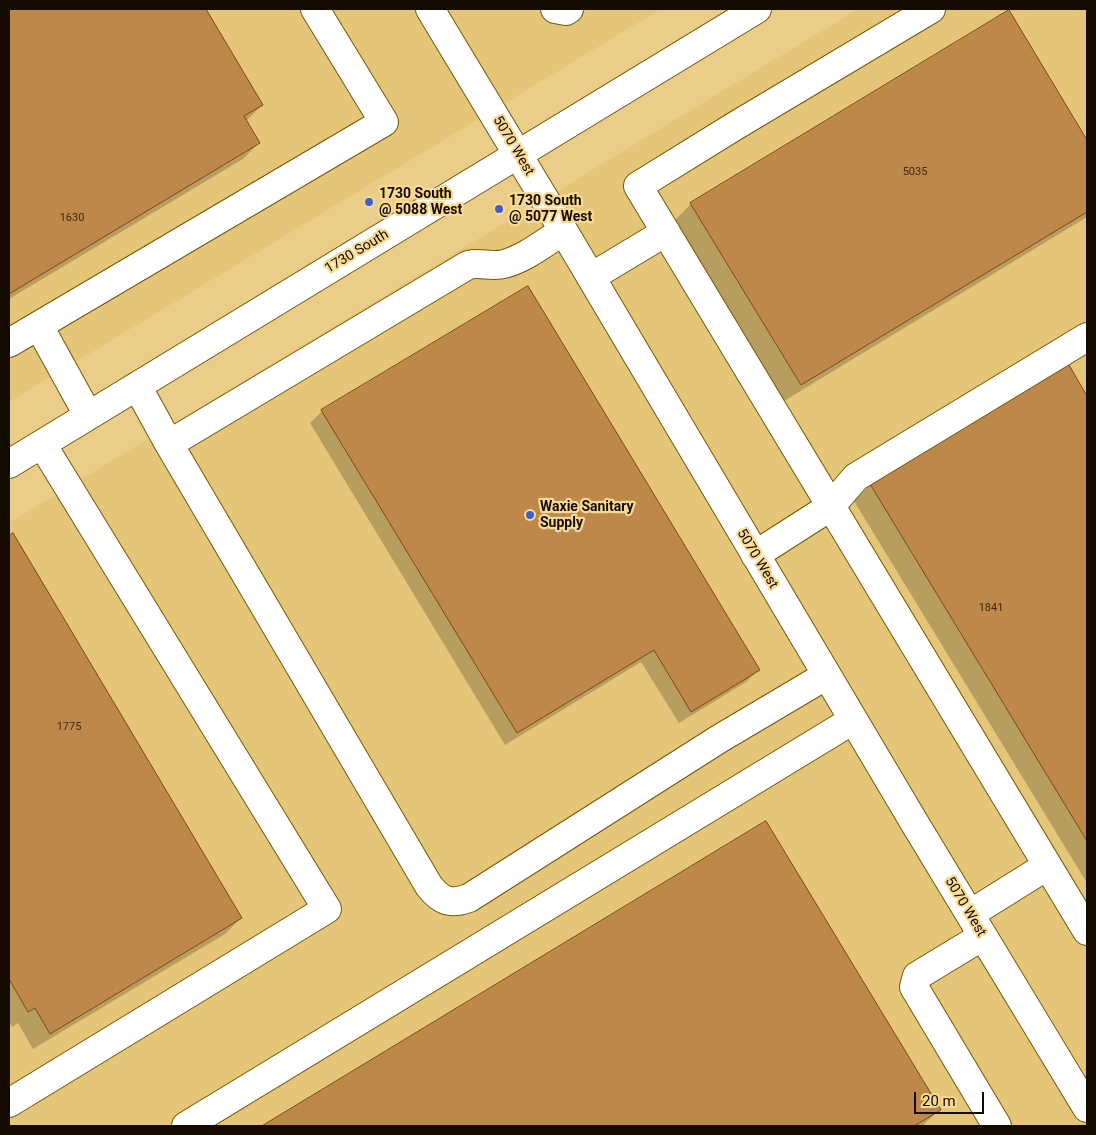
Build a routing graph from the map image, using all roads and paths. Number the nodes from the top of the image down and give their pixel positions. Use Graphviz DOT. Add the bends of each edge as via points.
graph roads {
  1 [pos="315,9"];
  2 [pos="430,9"];
  3 [pos="555,9"];
  4 [pos="569,9"];
  5 [pos="757,9"];
  6 [pos="931,9"];
  7 [pos="517,154"];
  8 [pos="563,231"];
  9 [pos="666,232"];
  10 [pos="591,277"];
  11 [pos="38,326"];
  12 [pos="1087,337"];
  13 [pos="9,343"];
  14 [pos="137,386"];
  15 [pos="88,416"];
  16 [pos="42,444"];
  17 [pos="169,444"];
  18 [pos="9,464"];
  19 [pos="830,507"];
  20 [pos="755,555"];
  21 [pos="827,675"];
  22 [pos="853,720"];
  23 [pos="1048,866"];
  24 [pos="976,925"];
  25 [pos="1087,931"];
  26 [pos="13,1092"];
  27 [pos="1087,1108"];
  28 [pos="186,1126"];
  29 [pos="997,1126"];
  1 -- 11 [label="street" via="384,122"];
  2 -- 7 [label="street, 5070 West"];
  3 -- 4 [label="street"];
  5 -- 7 [label="street, 1730 South"];
  6 -- 9 [label="street" via="638,186"];
  7 -- 8 [label="street, 5070 West"];
  7 -- 14 [label="street, 1730 South"];
  8 -- 10 [label="street, 5070 West"];
  8 -- 17 [label="street" via="525,256 502,264 468,265"];
  9 -- 10 [label="street"];
  9 -- 19 [label="street"];
  10 -- 20 [label="street, 5070 West"];
  11 -- 13 [label="street"];
  11 -- 15 [label="street"];
  12 -- 19 [label="street" via="856,477"];
  14 -- 15 [label="street, 1730 South"];
  14 -- 17 [label="street"];
  15 -- 16 [label="street, 1730 South"];
  16 -- 18 [label="street, 1730 South"];
  16 -- 26 [label="street" via="327,909"];
  17 -- 21 [label="street" via="429,886 438,896 449,901 469,898 719,739"];
  19 -- 20 [label="street"];
  19 -- 23 [label="street"];
  20 -- 21 [label="street, 5070 West"];
  21 -- 22 [label="street, 5070 West"];
  22 -- 24 [label="street, 5070 West"];
  22 -- 28 [label="street"];
  23 -- 24 [label="street"];
  23 -- 25 [label="street"];
  24 -- 27 [label="street, 5070 West"];
  24 -- 29 [label="street" via="917,976 914,987"];
}
